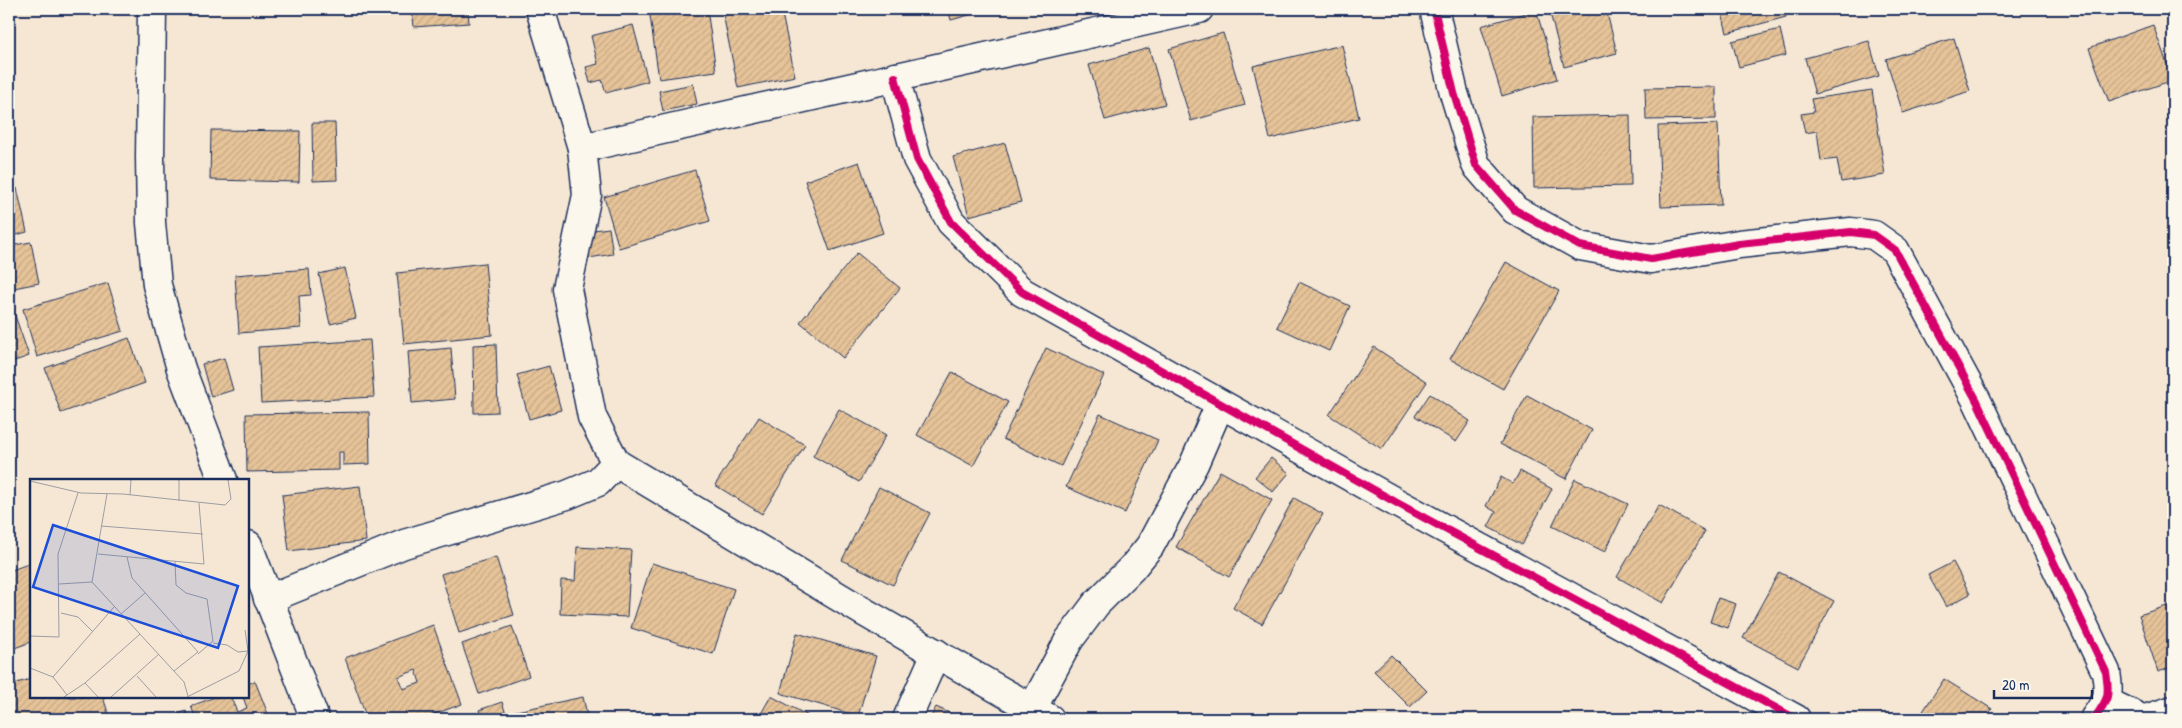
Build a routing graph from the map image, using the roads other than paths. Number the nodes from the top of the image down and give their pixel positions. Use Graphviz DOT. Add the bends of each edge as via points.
graph roads {
  1 [pos="152,9"];
  2 [pos="540,9"];
  3 [pos="1199,9"];
  4 [pos="1434,9"];
  5 [pos="894,77"];
  6 [pos="582,148"];
  7 [pos="1220,404"];
  8 [pos="616,463"];
  9 [pos="223,479"];
  10 [pos="249,548"];
  11 [pos="268,599"];
  12 [pos="936,653"];
  13 [pos="2100,710"];
  14 [pos="2173,710"];
  15 [pos="1041,714"];
  16 [pos="315,719"];
  17 [pos="907,719"];
  18 [pos="1796,719"];
  19 [pos="2144,719"];
  1 -- 9 [label="street" via="151,213 157,284 181,368"];
  2 -- 6 [label="street"];
  3 -- 5 [label="street"];
  4 -- 13 [label="street" via="1454,93 1476,165 1515,210 1580,246 1651,259 1739,244 1851,232 1874,235 1895,250 1977,401 2106,672 2108,687"];
  5 -- 6 [label="street"];
  5 -- 7 [label="street" via="917,159 951,222 1022,292"];
  6 -- 8 [label="street" via="586,195 567,289 592,417"];
  7 -- 15 [label="street" via="1194,464 1150,546 1096,604 1069,640"];
  7 -- 18 [label="street"];
  8 -- 11 [label="street" via="598,482 567,495 404,544"];
  8 -- 12 [label="street"];
  10 -- 11 [label="street"];
  11 -- 16 [label="street"];
  12 -- 15 [label="street"];
  12 -- 17 [label="street"];
  13 -- 19 [label="street"];
  14 -- 19 [label="street"];
}
